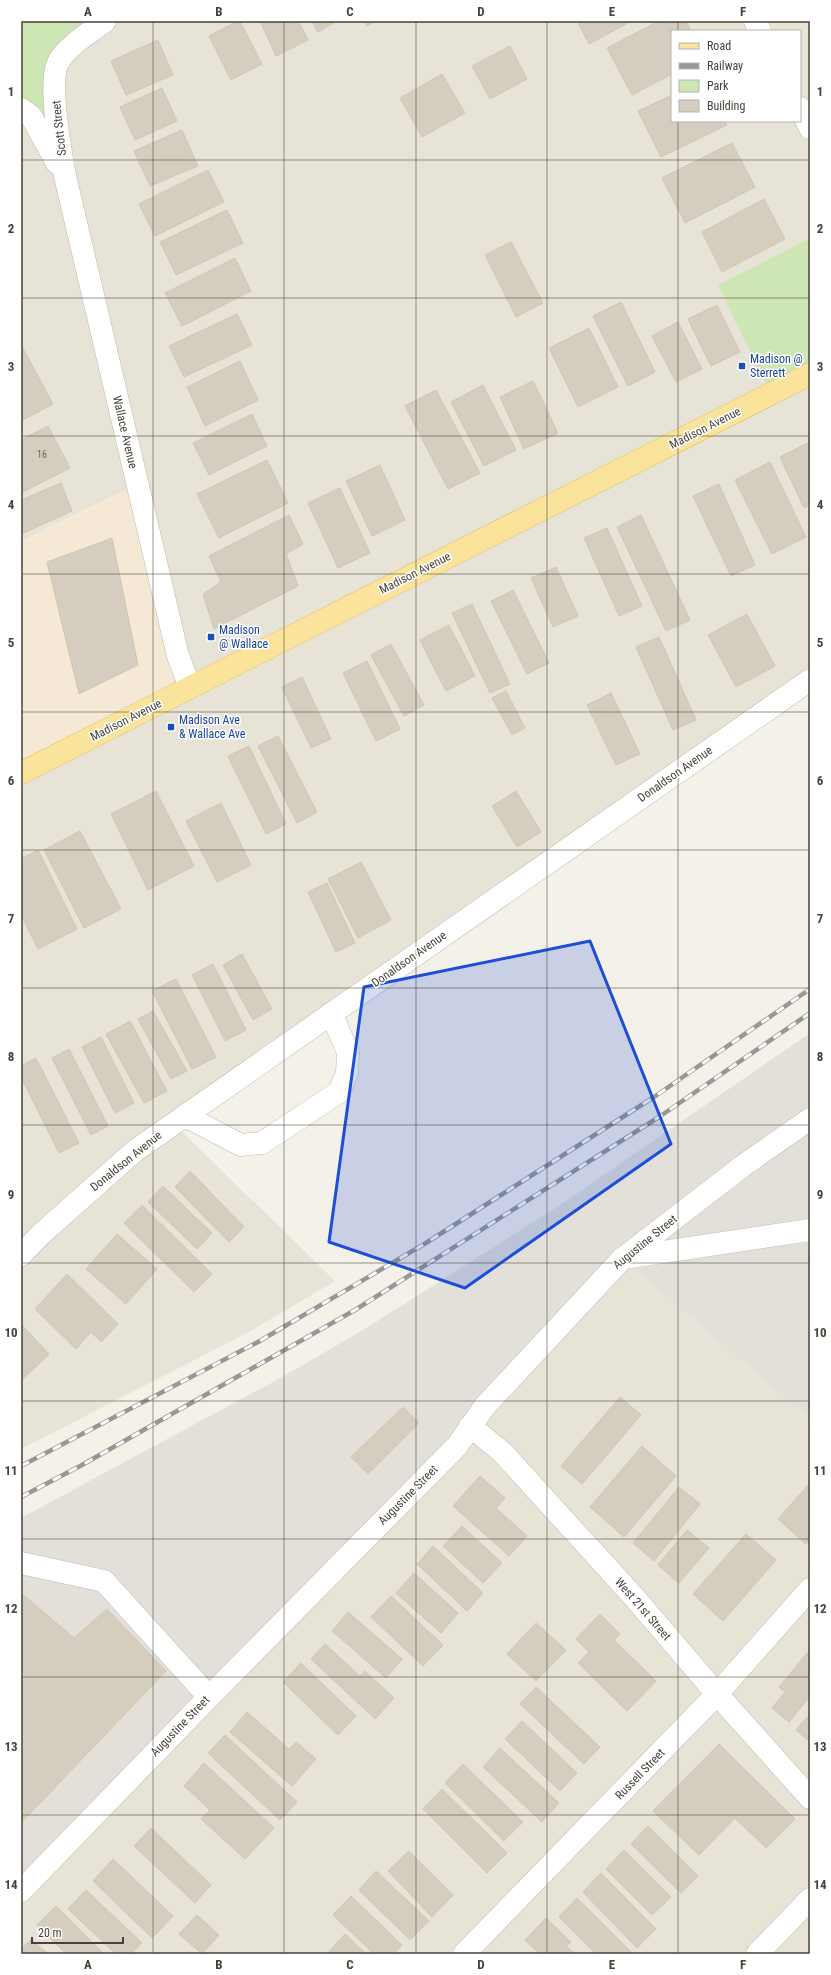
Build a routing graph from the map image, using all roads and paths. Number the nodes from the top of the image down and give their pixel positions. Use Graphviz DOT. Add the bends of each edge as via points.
graph roads {
  1 [pos="105,21"];
  2 [pos="755,21"];
  3 [pos="760,30"];
  4 [pos="21,109"];
  5 [pos="801,110"];
  6 [pos="810,128"];
  7 [pos="65,176"];
  8 [pos="810,374"];
  9 [pos="810,680"];
  10 [pos="190,687"];
  11 [pos="21,774"];
  12 [pos="331,1013"];
  13 [pos="185,1116"];
  14 [pos="810,1120"];
  15 [pos="810,1230"];
  16 [pos="21,1255"];
  17 [pos="622,1259"];
  18 [pos="470,1426"];
  19 [pos="21,1564"];
  20 [pos="810,1589"];
  21 [pos="717,1694"];
  22 [pos="208,1697"];
  23 [pos="810,1798"];
  24 [pos="21,1891"];
  25 [pos="810,1899"];
  26 [pos="464,1954"];
  27 [pos="756,1954"];
  1 -- 7 [label="street, Scott Street" via="58,61 55,78 56,115"];
  2 -- 3 [label="street"];
  4 -- 7 [label="street, Scott Street" via="31,116"];
  5 -- 6 [label="street"];
  7 -- 10 [label="street, Wallace Avenue" via="178,656"];
  8 -- 10 [label="main road, Madison Avenue"];
  9 -- 12 [label="street, Donaldson Avenue"];
  10 -- 11 [label="main road, Madison Avenue"];
  12 -- 13 [label="street, Donaldson Avenue"];
  12 -- 13 [label="street" via="348,1052 347,1072 339,1092 262,1143 241,1145"];
  13 -- 16 [label="street, Donaldson Avenue" via="136,1150 41,1234"];
  14 -- 17 [label="street, Augustine Street" via="744,1165"];
  15 -- 17 [label="street"];
  17 -- 18 [label="street, Augustine Street" via="484,1406"];
  18 -- 21 [label="street, West 21st Street" via="507,1458 634,1596"];
  18 -- 22 [label="street, Augustine Street" via="456,1446"];
  19 -- 22 [label="street" via="104,1581"];
  20 -- 21 [label="street, Russell Street"];
  21 -- 23 [label="street, West 21st Street"];
  21 -- 26 [label="street, Russell Street"];
  22 -- 24 [label="street, Augustine Street"];
  25 -- 27 [label="street"];
}
